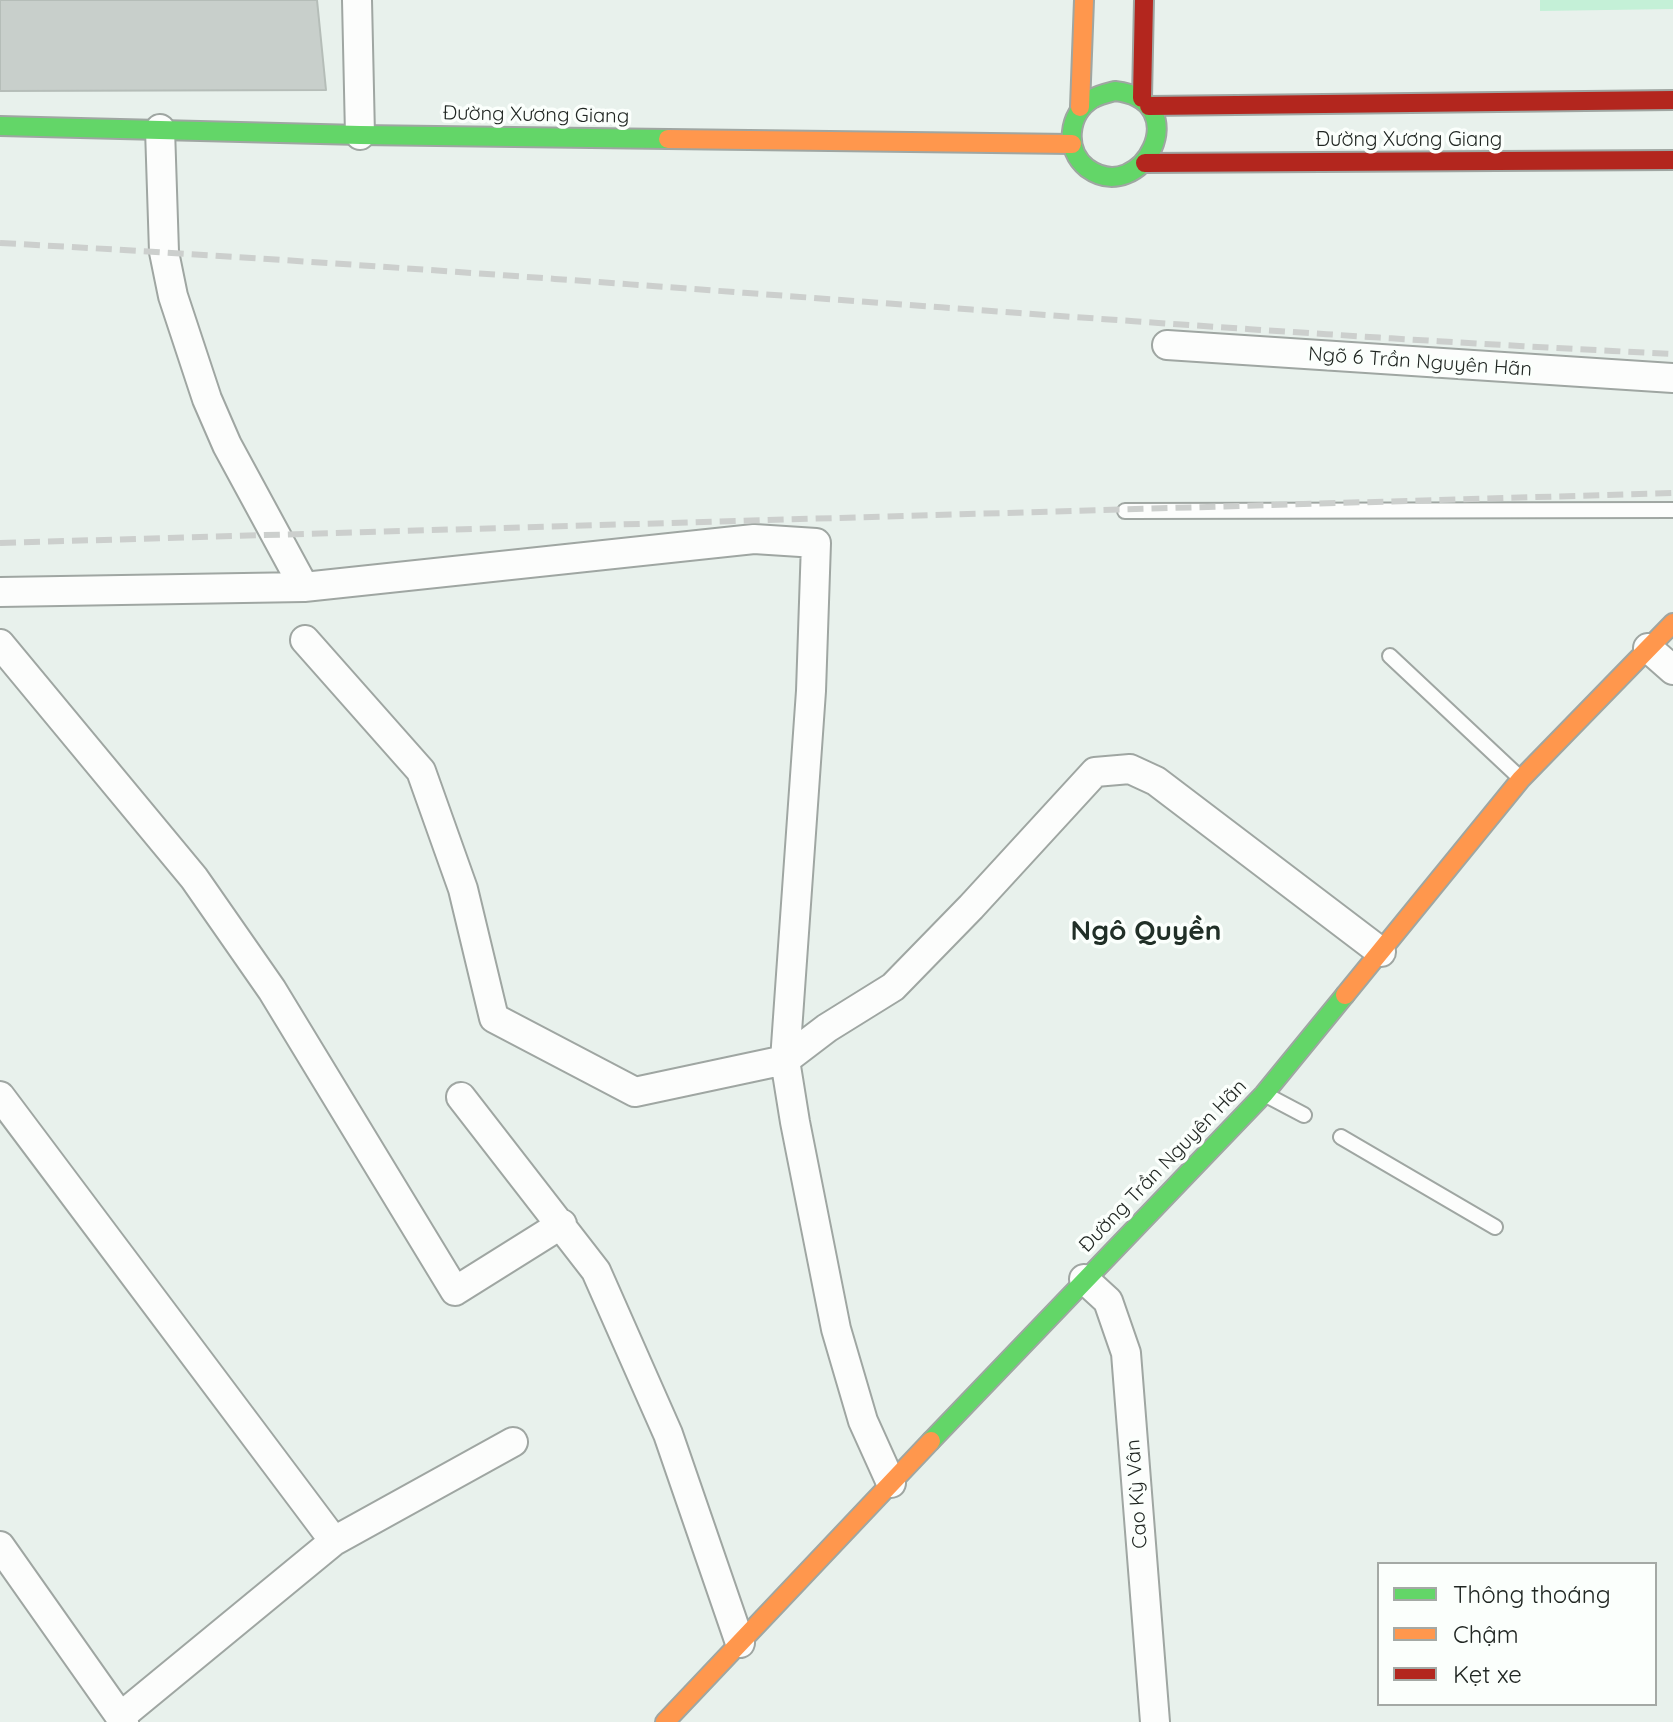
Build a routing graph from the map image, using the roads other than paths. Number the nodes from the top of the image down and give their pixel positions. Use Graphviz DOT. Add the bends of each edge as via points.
graph roads {
  1 [pos="357,0"];
  2 [pos="1084,0"];
  3 [pos="1144,0"];
  4 [pos="1673,100"];
  5 [pos="1146,102"];
  6 [pos="1080,107"];
  7 [pos="0,126"];
  8 [pos="160,129"];
  9 [pos="360,135"];
  10 [pos="1072,144"];
  11 [pos="1673,160"];
  12 [pos="1145,163"];
  13 [pos="1167,345"];
  14 [pos="1673,378"];
  15 [pos="1673,510"];
  16 [pos="1125,511"];
  17 [pos="304,587"];
  18 [pos="0,592"];
  19 [pos="1673,623"];
  20 [pos="305,640"];
  21 [pos="0,644"];
  22 [pos="1648,648"];
  23 [pos="1390,656"];
  24 [pos="1673,670"];
  25 [pos="1521,779"];
  26 [pos="1381,952"];
  27 [pos="785,1060"];
  28 [pos="1264,1094"];
  29 [pos="0,1096"];
  30 [pos="461,1097"];
  31 [pos="1304,1115"];
  32 [pos="1341,1137"];
  33 [pos="562,1224"];
  34 [pos="1495,1227"];
  35 [pos="1084,1279"];
  36 [pos="513,1442"];
  37 [pos="891,1483"];
  38 [pos="334,1541"];
  39 [pos="0,1546"];
  40 [pos="740,1643"];
  41 [pos="122,1720"];
  42 [pos="665,1722"];
  43 [pos="1155,1722"];
  1 -- 9 [label="street"];
  2 -- 6 [label="main road"];
  3 -- 5 [label="main road"];
  4 -- 5 [label="main road, Đường Xương Giang"];
  5 -- 6 [label="main road" via="1129,92 1100,93"];
  5 -- 12 [label="main road" via="1156,137"];
  6 -- 10 [label="main road" via="1070,130"];
  7 -- 8 [label="main road, Đường Xương Giang"];
  8 -- 9 [label="main road, Đường Xương Giang"];
  8 -- 17 [label="street" via="164,252 173,296 227,445"];
  9 -- 10 [label="main road, Đường Xương Giang"];
  10 -- 12 [label="main road" via="1078,158 1097,174 1118,177"];
  11 -- 12 [label="main road, Đường Xương Giang"];
  13 -- 14 [label="street, Ngõ 6 Trần Nguyên Hãn"];
  15 -- 16 [label="lane"];
  17 -- 18 [label="street"];
  17 -- 27 [label="street" via="754,539 816,543"];
  19 -- 22 [label="main road, Đường Trần Nguyên Hãn"];
  20 -- 27 [label="street" via="421,771 463,889 494,1018 635,1092"];
  21 -- 33 [label="street" via="194,878 272,990 455,1291"];
  22 -- 24 [label="street"];
  22 -- 25 [label="main road, Đường Trần Nguyên Hãn"];
  23 -- 25 [label="lane"];
  25 -- 26 [label="main road, Đường Trần Nguyên Hãn"];
  26 -- 27 [label="street" via="1156,781 1130,769 1095,772 893,987"];
  26 -- 28 [label="main road, Đường Trần Nguyên Hãn"];
  27 -- 37 [label="street" via="836,1329 863,1421"];
  28 -- 31 [label="lane"];
  28 -- 35 [label="main road, Đường Trần Nguyên Hãn"];
  29 -- 38 [label="street"];
  30 -- 33 [label="street"];
  32 -- 34 [label="lane"];
  33 -- 40 [label="street" via="596,1271 637,1358"];
  35 -- 37 [label="main road, Đường Trần Nguyên Hãn"];
  35 -- 43 [label="street, Cao Kỳ Vân" via="1108,1301 1126,1353"];
  36 -- 38 [label="street"];
  37 -- 40 [label="main road, Đường Trần Nguyên Hãn"];
  38 -- 41 [label="street"];
  39 -- 41 [label="street"];
  40 -- 42 [label="main road, Đường Trần Nguyên Hãn"];
}
